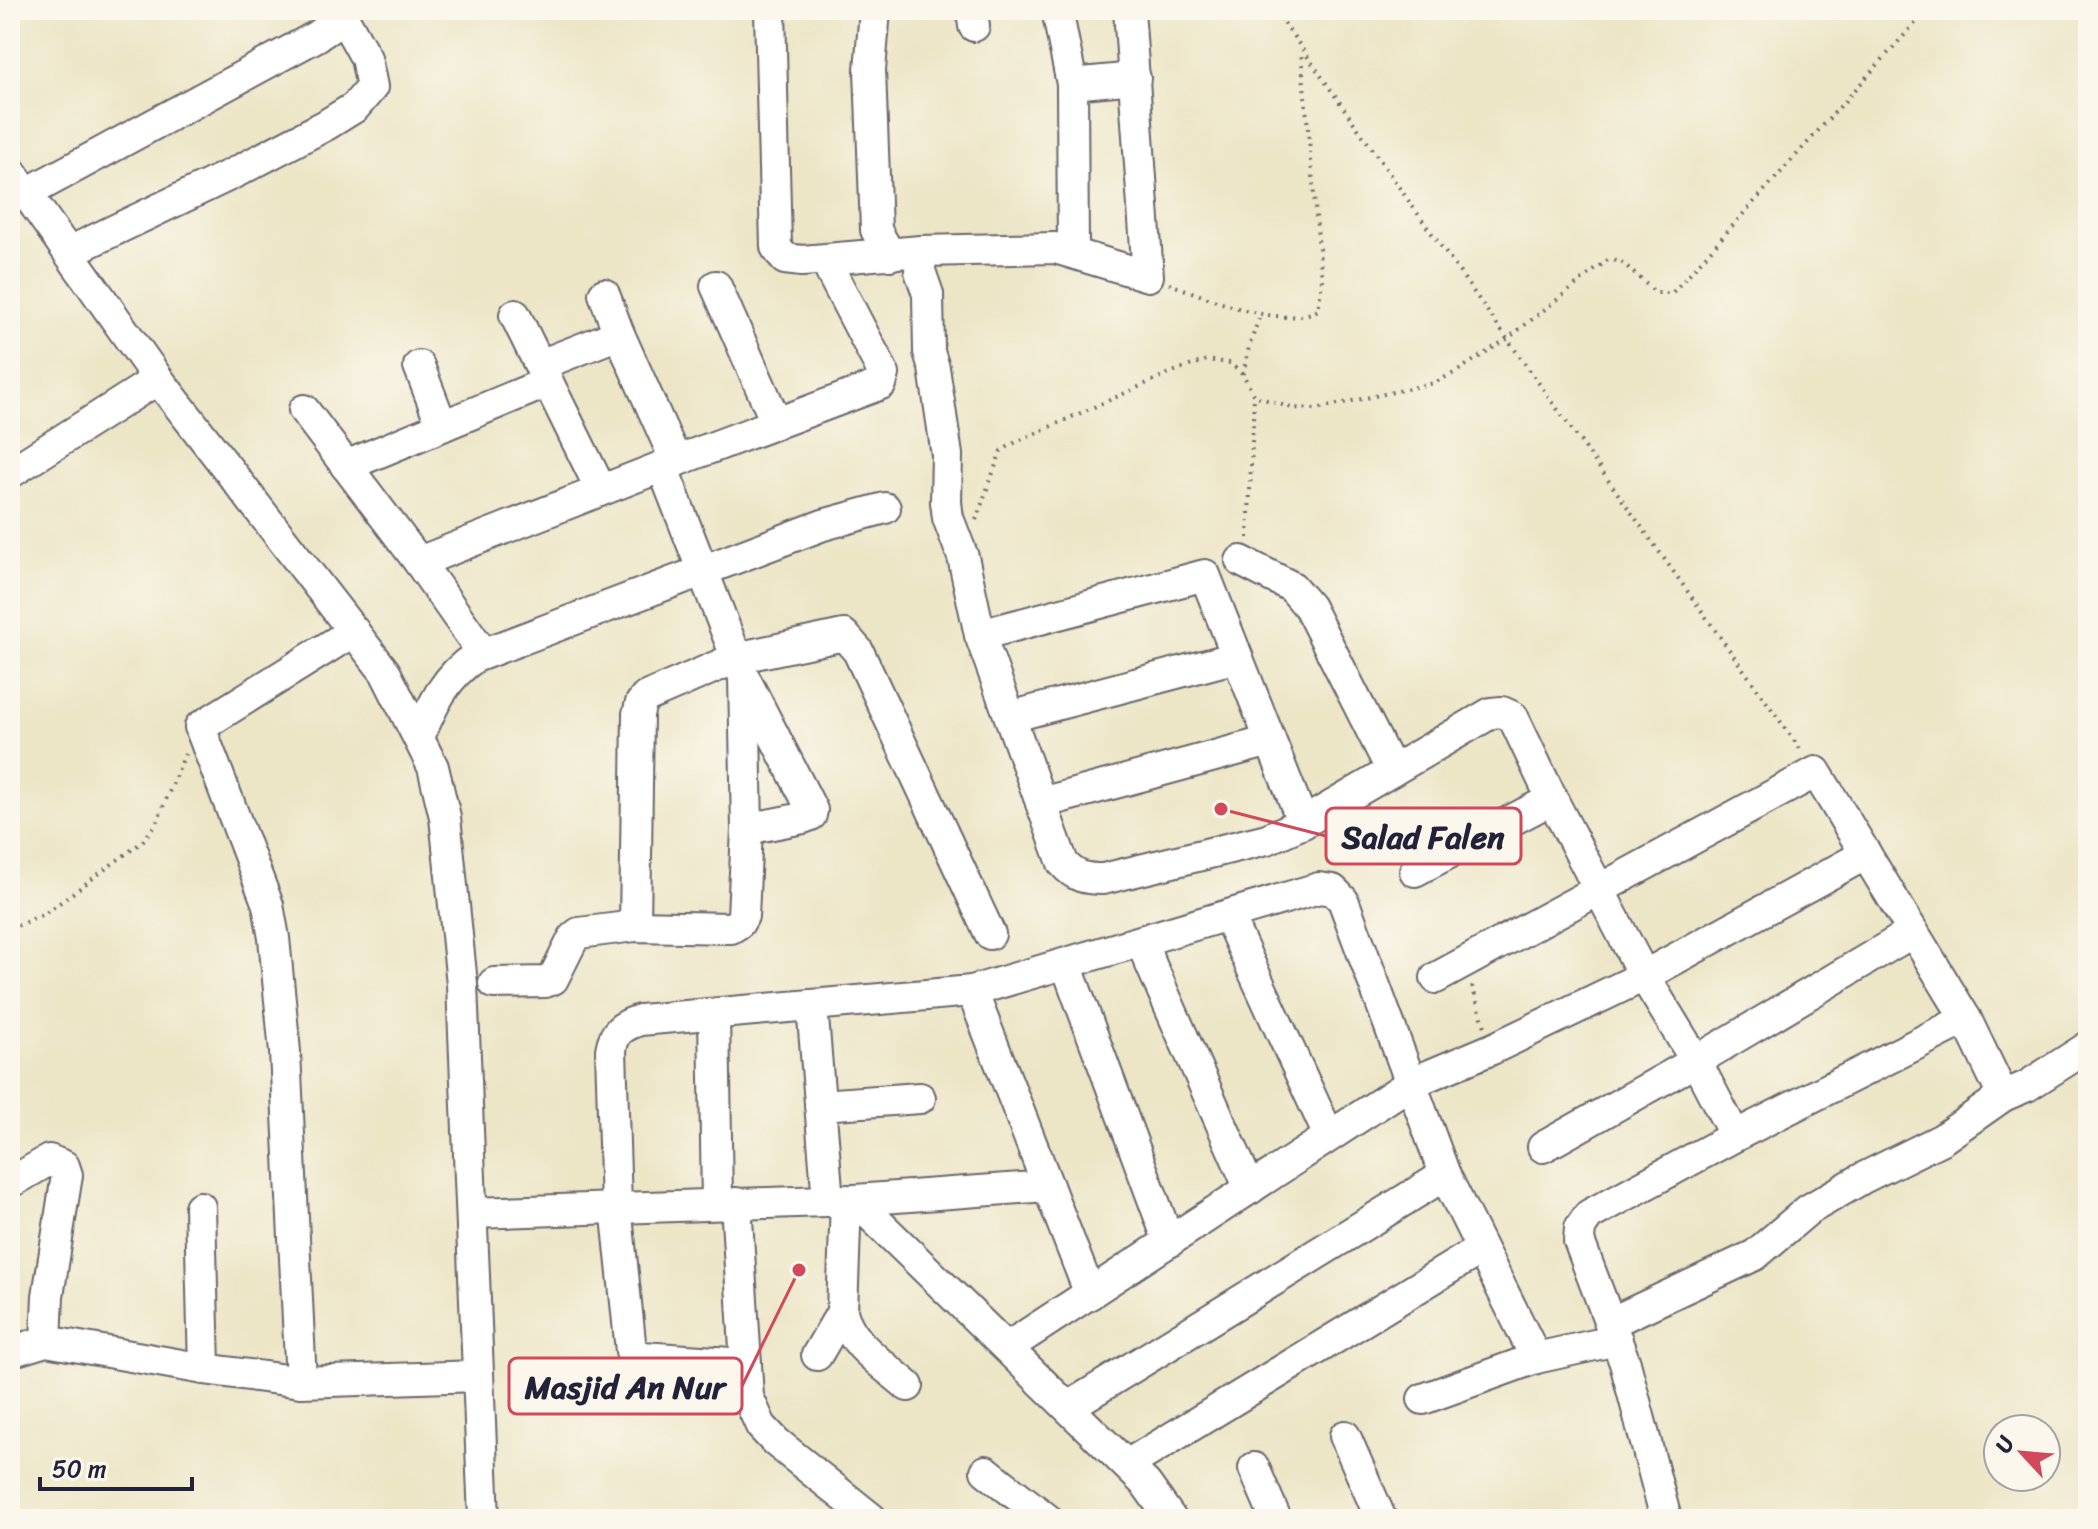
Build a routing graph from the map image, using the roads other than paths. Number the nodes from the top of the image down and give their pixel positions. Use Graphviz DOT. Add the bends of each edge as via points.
graph roads {
  1 [pos="770,10"];
  2 [pos="875,10"];
  3 [pos="1057,10"];
  4 [pos="1129,10"];
  5 [pos="342,12"];
  6 [pos="1135,78"];
  7 [pos="1072,84"];
  8 [pos="18,182"];
  9 [pos="921,251"];
  10 [pos="69,252"];
  11 [pos="1073,252"];
  12 [pos="890,255"];
  13 [pos="831,272"];
  14 [pos="716,286"];
  15 [pos="604,294"];
  16 [pos="515,315"];
  17 [pos="619,334"];
  18 [pos="419,366"];
  19 [pos="544,373"];
  20 [pos="158,379"];
  21 [pos="304,410"];
  22 [pos="776,422"];
  23 [pos="442,426"];
  24 [pos="669,463"];
  25 [pos="346,466"];
  26 [pos="10,473"];
  27 [pos="601,490"];
  28 [pos="885,508"];
  29 [pos="1241,561"];
  30 [pos="419,562"];
  31 [pos="702,572"];
  32 [pos="354,631"];
  33 [pos="980,635"];
  34 [pos="483,653"];
  35 [pos="1237,657"];
  36 [pos="740,668"];
  37 [pos="1010,717"];
  38 [pos="419,737"];
  39 [pos="1270,741"];
  40 [pos="1392,771"];
  41 [pos="1552,799"];
  42 [pos="1041,803"];
  43 [pos="1303,823"];
  44 [pos="747,829"];
  45 [pos="1866,854"];
  46 [pos="1415,871"];
  47 [pos="1598,888"];
  48 [pos="1228,916"];
  49 [pos="635,926"];
  50 [pos="1913,932"];
  51 [pos="990,934"];
  52 [pos="1141,942"];
  53 [pos="1066,964"];
  54 [pos="1644,976"];
  55 [pos="1436,978"];
  56 [pos="494,983"];
  57 [pos="972,991"];
  58 [pos="812,1005"];
  59 [pos="714,1014"];
  60 [pos="1966,1019"];
  61 [pos="2088,1047"];
  62 [pos="1696,1061"];
  63 [pos="1411,1083"];
  64 [pos="2003,1096"];
  65 [pos="920,1098"];
  66 [pos="820,1105"];
  67 [pos="1329,1136"];
  68 [pos="1735,1136"];
  69 [pos="1543,1147"];
  70 [pos="1445,1175"];
  71 [pos="10,1180"];
  72 [pos="1048,1186"];
  73 [pos="1250,1189"];
  74 [pos="843,1200"];
  75 [pos="726,1203"];
  76 [pos="616,1206"];
  77 [pos="200,1207"];
  78 [pos="472,1213"];
  79 [pos="1169,1242"];
  80 [pos="1481,1249"];
  81 [pos="1090,1294"];
  82 [pos="842,1312"];
  83 [pos="1614,1332"];
  84 [pos="46,1341"];
  85 [pos="1008,1347"];
  86 [pos="10,1352"];
  87 [pos="817,1355"];
  88 [pos="1536,1358"];
  89 [pos="746,1364"];
  90 [pos="204,1369"];
  91 [pos="478,1376"];
  92 [pos="301,1382"];
  93 [pos="908,1386"];
  94 [pos="1423,1399"];
  95 [pos="1068,1407"];
  96 [pos="1345,1436"];
  97 [pos="1127,1465"];
  98 [pos="1254,1468"];
  99 [pos="986,1471"];
  100 [pos="484,1519"];
  101 [pos="872,1519"];
  102 [pos="1047,1519"];
  103 [pos="1171,1519"];
  104 [pos="1276,1519"];
  105 [pos="1381,1519"];
  106 [pos="1666,1519"];
  1 -- 12 [label="street" via="776,247 785,259 802,261"];
  2 -- 12 [label="street" via="870,70 876,230"];
  3 -- 7 [label="street"];
  4 -- 6 [label="street"];
  5 -- 8 [label="street" via="317,36"];
  5 -- 10 [label="street" via="370,71 372,87 355,107 236,172"];
  6 -- 7 [label="street"];
  6 -- 11 [label="street" via="1148,276"];
  7 -- 11 [label="street"];
  8 -- 10 [label="street"];
  9 -- 11 [label="street"];
  9 -- 12 [label="street"];
  9 -- 33 [label="street" via="920,271 928,294 927,340 947,455 948,518 963,557"];
  10 -- 20 [label="street"];
  13 -- 22 [label="street" via="884,380"];
  14 -- 22 [label="street"];
  15 -- 17 [label="street"];
  16 -- 19 [label="street"];
  17 -- 19 [label="street"];
  17 -- 24 [label="street"];
  18 -- 23 [label="street"];
  19 -- 23 [label="street"];
  19 -- 27 [label="street"];
  20 -- 26 [label="street"];
  20 -- 32 [label="street"];
  21 -- 25 [label="street"];
  22 -- 24 [label="street"];
  23 -- 25 [label="street"];
  24 -- 27 [label="street"];
  24 -- 31 [label="street"];
  25 -- 30 [label="street"];
  27 -- 30 [label="street"];
  28 -- 31 [label="street" via="823,525"];
  29 -- 40 [label="street" via="1292,587 1309,607"];
  30 -- 34 [label="street"];
  31 -- 34 [label="street"];
  31 -- 36 [label="street"];
  32 -- 38 [label="street" via="385,672"];
  32 -- 92 [label="street" via="200,727 268,905 274,938 285,1052"];
  33 -- 35 [label="street" via="1205,575"];
  33 -- 37 [label="street"];
  34 -- 38 [label="street" via="456,669 445,683"];
  35 -- 37 [label="street"];
  35 -- 39 [label="street"];
  36 -- 44 [label="street"];
  36 -- 44 [label="street" via="812,810 803,818"];
  36 -- 49 [label="street" via="641,703"];
  36 -- 51 [label="street" via="844,635 851,642"];
  37 -- 42 [label="street"];
  38 -- 78 [label="street" via="433,767 445,817 462,984"];
  39 -- 42 [label="street"];
  39 -- 43 [label="street"];
  40 -- 41 [label="street" via="1491,713 1502,712 1513,717"];
  40 -- 43 [label="street"];
  41 -- 46 [label="street"];
  41 -- 47 [label="street"];
  42 -- 43 [label="street" via="1063,863 1086,879 1267,839"];
  44 -- 49 [label="street" via="739,923 731,928"];
  45 -- 47 [label="street" via="1816,772"];
  45 -- 50 [label="street"];
  45 -- 54 [label="street"];
  47 -- 54 [label="street"];
  47 -- 55 [label="street"];
  48 -- 52 [label="street"];
  48 -- 63 [label="street" via="1319,888 1333,890 1343,900"];
  48 -- 67 [label="street"];
  49 -- 56 [label="street" via="579,933 553,979"];
  50 -- 60 [label="street"];
  50 -- 62 [label="street"];
  52 -- 53 [label="street"];
  52 -- 73 [label="street"];
  53 -- 57 [label="street"];
  53 -- 79 [label="street"];
  54 -- 62 [label="street"];
  54 -- 63 [label="street"];
  57 -- 58 [label="street"];
  57 -- 72 [label="street"];
  58 -- 59 [label="street"];
  58 -- 66 [label="street"];
  59 -- 75 [label="street"];
  59 -- 76 [label="street" via="640,1020 613,1036"];
  60 -- 64 [label="street"];
  60 -- 68 [label="street"];
  61 -- 64 [label="street"];
  62 -- 68 [label="street"];
  62 -- 69 [label="street"];
  63 -- 67 [label="street"];
  63 -- 70 [label="street"];
  64 -- 83 [label="street" via="1942,1139 1808,1210 1755,1255"];
  65 -- 66 [label="street"];
  66 -- 74 [label="street"];
  67 -- 73 [label="street"];
  68 -- 83 [label="street" via="1589,1215 1580,1228 1579,1241"];
  70 -- 80 [label="street"];
  70 -- 95 [label="street"];
  71 -- 84 [label="street" via="49,1160 64,1166 67,1175"];
  72 -- 74 [label="street"];
  72 -- 81 [label="street"];
  73 -- 79 [label="street"];
  74 -- 75 [label="street"];
  74 -- 82 [label="street"];
  74 -- 85 [label="street"];
  75 -- 76 [label="street"];
  75 -- 89 [label="street"];
  76 -- 78 [label="street"];
  76 -- 89 [label="street" via="631,1351 642,1357"];
  77 -- 90 [label="street"];
  78 -- 91 [label="street"];
  79 -- 81 [label="street"];
  80 -- 88 [label="street"];
  80 -- 97 [label="street"];
  81 -- 85 [label="street"];
  82 -- 87 [label="street"];
  82 -- 93 [label="street" via="858,1344"];
  83 -- 88 [label="street"];
  83 -- 106 [label="street"];
  84 -- 86 [label="street"];
  84 -- 90 [label="street"];
  85 -- 95 [label="street"];
  88 -- 94 [label="street"];
  89 -- 101 [label="street" via="748,1397 761,1426"];
  90 -- 92 [label="street"];
  91 -- 92 [label="street"];
  91 -- 100 [label="street"];
  95 -- 97 [label="street"];
  96 -- 105 [label="street"];
  97 -- 103 [label="street"];
  98 -- 104 [label="street"];
  99 -- 102 [label="street"];
}
